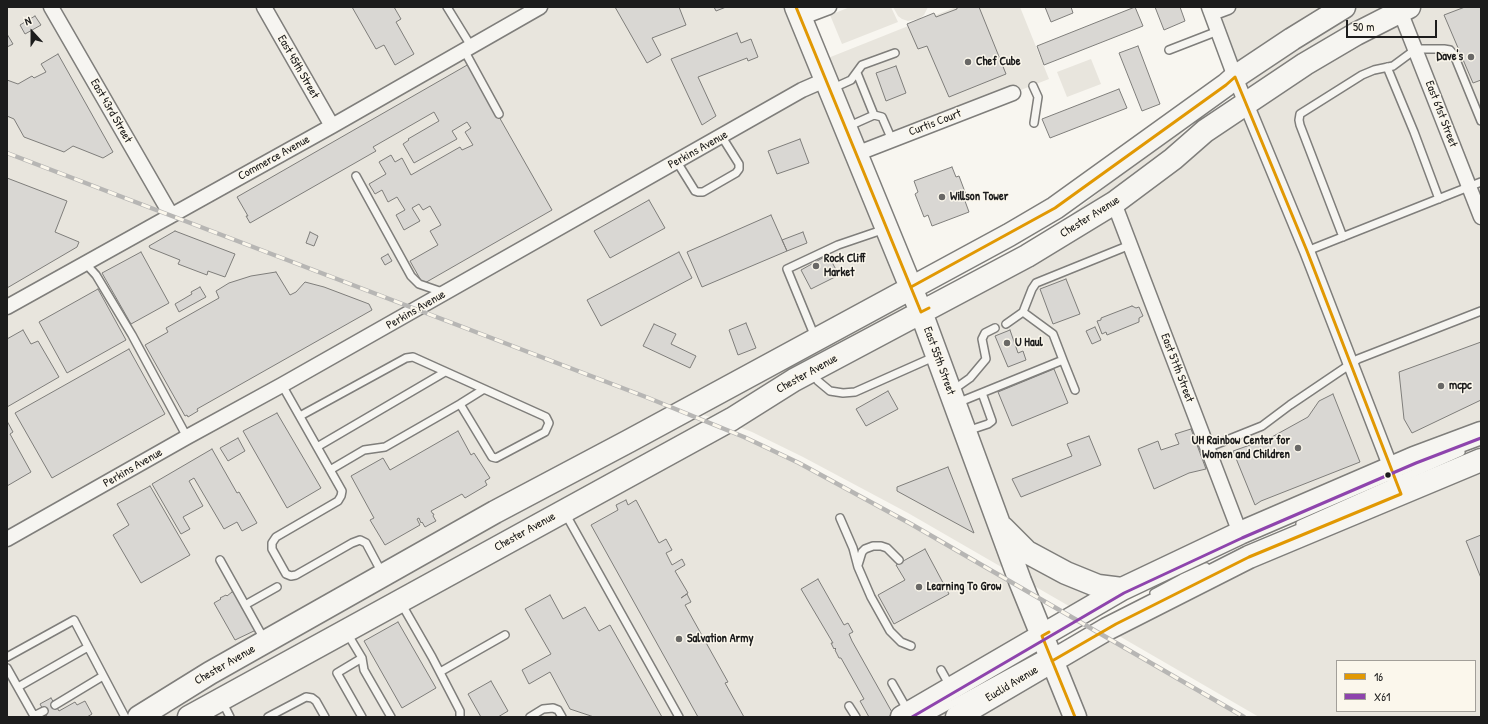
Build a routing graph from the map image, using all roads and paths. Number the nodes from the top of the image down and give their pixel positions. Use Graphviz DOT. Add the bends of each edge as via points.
graph roads {
  1 [pos="51,7"];
  2 [pos="264,7"];
  3 [pos="447,7"];
  4 [pos="829,7"];
  5 [pos="1228,7"];
  6 [pos="1344,7"];
  7 [pos="538,8"];
  8 [pos="1405,9"];
  9 [pos="1211,10"];
  10 [pos="798,13"];
  11 [pos="1218,30"];
  12 [pos="468,48"];
  13 [pos="1416,49"];
  14 [pos="1169,50"];
  15 [pos="895,53"];
  16 [pos="1387,67"];
  17 [pos="857,73"];
  18 [pos="1235,77"];
  19 [pos="827,85"];
  20 [pos="1033,86"];
  21 [pos="1013,93"];
  22 [pos="1246,104"];
  23 [pos="499,114"];
  24 [pos="874,115"];
  25 [pos="1481,121"];
  26 [pos="1034,123"];
  27 [pos="332,126"];
  28 [pos="845,128"];
  29 [pos="722,137"];
  30 [pos="892,140"];
  31 [pos="856,154"];
  32 [pos="677,162"];
  33 [pos="356,176"];
  34 [pos="1475,184"];
  35 [pos="1439,199"];
  36 [pos="1114,203"];
  37 [pos="1480,213"];
  38 [pos="171,215"];
  39 [pos="887,229"];
  40 [pos="1343,237"];
  41 [pos="1130,246"];
  42 [pos="1307,251"];
  43 [pos="86,263"];
  44 [pos="911,288"];
  45 [pos="445,293"];
  46 [pos="7,307"];
  47 [pos="1481,311"];
  48 [pos="921,312"];
  49 [pos="1023,312"];
  50 [pos="1006,324"];
  51 [pos="995,328"];
  52 [pos="816,339"];
  53 [pos="937,356"];
  54 [pos="1063,360"];
  55 [pos="1351,366"];
  56 [pos="811,371"];
  57 [pos="445,372"];
  58 [pos="282,386"];
  59 [pos="484,390"];
  60 [pos="1075,390"];
  61 [pos="982,393"];
  62 [pos="953,397"];
  63 [pos="460,404"];
  64 [pos="300,416"];
  65 [pos="965,432"];
  66 [pos="1481,433"];
  67 [pos="188,437"];
  68 [pos="1481,442"];
  69 [pos="317,447"];
  70 [pos="1208,448"];
  71 [pos="1481,460"];
  72 [pos="330,470"];
  73 [pos="1396,481"];
  74 [pos="564,511"];
  75 [pos="840,518"];
  76 [pos="998,524"];
  77 [pos="1292,528"];
  78 [pos="1240,533"];
  79 [pos="7,539"];
  80 [pos="220,560"];
  81 [pos="898,560"];
  82 [pos="1211,565"];
  83 [pos="858,567"];
  84 [pos="383,575"];
  85 [pos="277,587"];
  86 [pos="1122,589"];
  87 [pos="1148,597"];
  88 [pos="400,601"];
  89 [pos="245,605"];
  90 [pos="346,631"];
  91 [pos="505,635"];
  92 [pos="265,641"];
  93 [pos="911,646"];
  94 [pos="88,647"];
  95 [pos="1050,648"];
  96 [pos="7,657"];
  97 [pos="362,658"];
  98 [pos="7,668"];
  99 [pos="440,672"];
  100 [pos="103,676"];
  101 [pos="892,683"];
  102 [pos="18,687"];
  103 [pos="55,705"];
  104 [pos="849,706"];
  105 [pos="226,708"];
  106 [pos="44,711"];
  107 [pos="913,716"];
  108 [pos="125,717"];
  109 [pos="139,717"];
  110 [pos="189,717"];
  111 [pos="268,717"];
  112 [pos="325,717"];
  113 [pos="362,717"];
  114 [pos="390,717"];
  115 [pos="460,717"];
  116 [pos="530,717"];
  117 [pos="562,717"];
  118 [pos="679,717"];
  119 [pos="856,717"];
  120 [pos="956,717"];
  121 [pos="1076,717"];
  1 -- 38 [label="street, East 43rd Street"];
  2 -- 27 [label="street, East 45th Street"];
  3 -- 12 [label="lane"];
  4 -- 10 [label="street"];
  5 -- 9 [label="street"];
  6 -- 18 [label="main road, Chester Avenue"];
  7 -- 12 [label="street, Commerce Avenue"];
  8 -- 13 [label="street, East 61st Street"];
  8 -- 22 [label="main road, Chester Avenue" via="1328,50"];
  9 -- 11 [label="street"];
  10 -- 19 [label="main road, East 55th Street"];
  11 -- 14 [label="lane"];
  11 -- 18 [label="street"];
  12 -- 23 [label="lane"];
  12 -- 27 [label="street, Commerce Avenue"];
  13 -- 16 [label="lane" via="1393,66"];
  13 -- 25 [label="lane" via="1450,50"];
  13 -- 34 [label="street, East 61st Street"];
  15 -- 17 [label="lane" via="862,65"];
  16 -- 35 [label="lane"];
  16 -- 40 [label="lane" via="1362,75 1300,114 1299,120"];
  17 -- 19 [label="lane" via="852,80"];
  17 -- 24 [label="lane"];
  18 -- 22 [label="street"];
  18 -- 44 [label="main road, Chester Avenue" via="1055,208"];
  19 -- 28 [label="main road, East 55th Street"];
  19 -- 29 [label="street, Perkins Avenue" via="802,90"];
  20 -- 26 [label="lane" via="1038,97"];
  21 -- 30 [label="street, Curtis Court"];
  22 -- 36 [label="main road, Chester Avenue" via="1205,131 1173,159"];
  22 -- 42 [label="street"];
  24 -- 28 [label="lane"];
  24 -- 30 [label="lane" via="882,117"];
  27 -- 38 [label="street, Commerce Avenue"];
  28 -- 31 [label="main road, East 55th Street"];
  29 -- 32 [label="street, Perkins Avenue"];
  29 -- 32 [label="lane" via="739,164 739,169 703,192 695,191"];
  30 -- 31 [label="street, Curtis Court"];
  31 -- 39 [label="main road, East 55th Street"];
  32 -- 45 [label="street, Perkins Avenue"];
  33 -- 45 [label="lane" via="411,276 419,284"];
  34 -- 35 [label="lane"];
  34 -- 37 [label="street, East 61st Street"];
  35 -- 40 [label="lane"];
  36 -- 41 [label="street, East 57th Street"];
  36 -- 48 [label="main road, Chester Avenue" via="1027,256"];
  38 -- 43 [label="street, Commerce Avenue"];
  39 -- 44 [label="main road, East 55th Street"];
  39 -- 52 [label="lane" via="838,245 787,268"];
  40 -- 42 [label="lane"];
  41 -- 49 [label="lane" via="1036,283"];
  41 -- 70 [label="street, East 57th Street"];
  42 -- 55 [label="street"];
  43 -- 46 [label="street, Commerce Avenue"];
  43 -- 67 [label="lane" via="132,334"];
  44 -- 48 [label="main road, East 55th Street"];
  44 -- 52 [label="main road, Chester Avenue"];
  45 -- 58 [label="street, Perkins Avenue"];
  47 -- 55 [label="lane" via="1358,360"];
  48 -- 53 [label="main road, East 55th Street"];
  48 -- 56 [label="main road, Chester Avenue"];
  49 -- 50 [label="lane"];
  49 -- 54 [label="lane" via="1053,334"];
  51 -- 62 [label="lane" via="982,339 986,359"];
  52 -- 84 [label="main road, Chester Avenue"];
  53 -- 56 [label="lane" via="855,392 843,394 830,391 818,382"];
  53 -- 62 [label="main road, East 55th Street"];
  54 -- 60 [label="lane"];
  54 -- 61 [label="lane"];
  55 -- 70 [label="lane" via="1321,383 1262,426"];
  55 -- 73 [label="street"];
  56 -- 74 [label="main road, Chester Avenue" via="732,419"];
  57 -- 59 [label="lane"];
  57 -- 64 [label="lane" via="413,357 406,358"];
  57 -- 69 [label="lane"];
  58 -- 64 [label="lane"];
  58 -- 67 [label="street, Perkins Avenue"];
  59 -- 63 [label="lane"];
  59 -- 63 [label="lane" via="546,417 549,423 547,429 496,458 492,457"];
  61 -- 62 [label="lane"];
  61 -- 65 [label="lane" via="992,421"];
  62 -- 65 [label="main road, East 55th Street"];
  63 -- 72 [label="lane" via="385,447 364,450"];
  64 -- 69 [label="lane"];
  65 -- 76 [label="main road, East 55th Street"];
  66 -- 73 [label="main road, Euclid Avenue"];
  67 -- 79 [label="street, Perkins Avenue"];
  68 -- 73 [label="lane"];
  69 -- 72 [label="lane"];
  70 -- 78 [label="street, East 57th Street"];
  71 -- 73 [label="main road, Euclid Avenue"];
  72 -- 84 [label="lane" via="342,491 338,501 276,537 272,542 272,549 286,574 291,576 360,540 366,543"];
  73 -- 77 [label="lane"];
  73 -- 78 [label="main road, Euclid Avenue"];
  73 -- 95 [label="main road, Euclid Avenue" via="1116,624"];
  74 -- 88 [label="main road, Chester Avenue"];
  74 -- 118 [label="lane"];
  75 -- 83 [label="lane"];
  76 -- 86 [label="main road" via="1027,552 1066,573 1098,586"];
  76 -- 95 [label="main road, East 55th Street"];
  78 -- 86 [label="main road, Euclid Avenue"];
  80 -- 89 [label="lane"];
  81 -- 83 [label="lane" via="887,548 873,546 864,549"];
  82 -- 87 [label="lane"];
  83 -- 93 [label="lane" via="890,631 901,642"];
  84 -- 92 [label="main road, Chester Avenue"];
  85 -- 89 [label="lane"];
  86 -- 95 [label="main road, Euclid Avenue"];
  88 -- 90 [label="main road, Chester Avenue"];
  88 -- 99 [label="lane"];
  89 -- 92 [label="lane"];
  90 -- 97 [label="lane"];
  90 -- 105 [label="main road, Chester Avenue"];
  91 -- 99 [label="lane"];
  92 -- 109 [label="main road, Chester Avenue"];
  94 -- 96 [label="lane" via="74,620"];
  94 -- 100 [label="lane"];
  94 -- 102 [label="lane"];
  95 -- 107 [label="lane"];
  95 -- 107 [label="main road, Euclid Avenue" via="946,679"];
  95 -- 120 [label="main road, Euclid Avenue"];
  95 -- 121 [label="main road, East 55th Street"];
  97 -- 113 [label="lane" via="337,673"];
  97 -- 114 [label="lane" via="364,670"];
  98 -- 102 [label="lane"];
  99 -- 115 [label="lane" via="460,711"];
  100 -- 103 [label="lane"];
  100 -- 108 [label="lane"];
  101 -- 107 [label="lane"];
  102 -- 106 [label="lane" via="34,716"];
  104 -- 119 [label="lane"];
  105 -- 110 [label="main road, Chester Avenue"];
  111 -- 112 [label="lane" via="306,697 316,701"];
  116 -- 117 [label="lane" via="543,709 553,708 558,710"];
}
